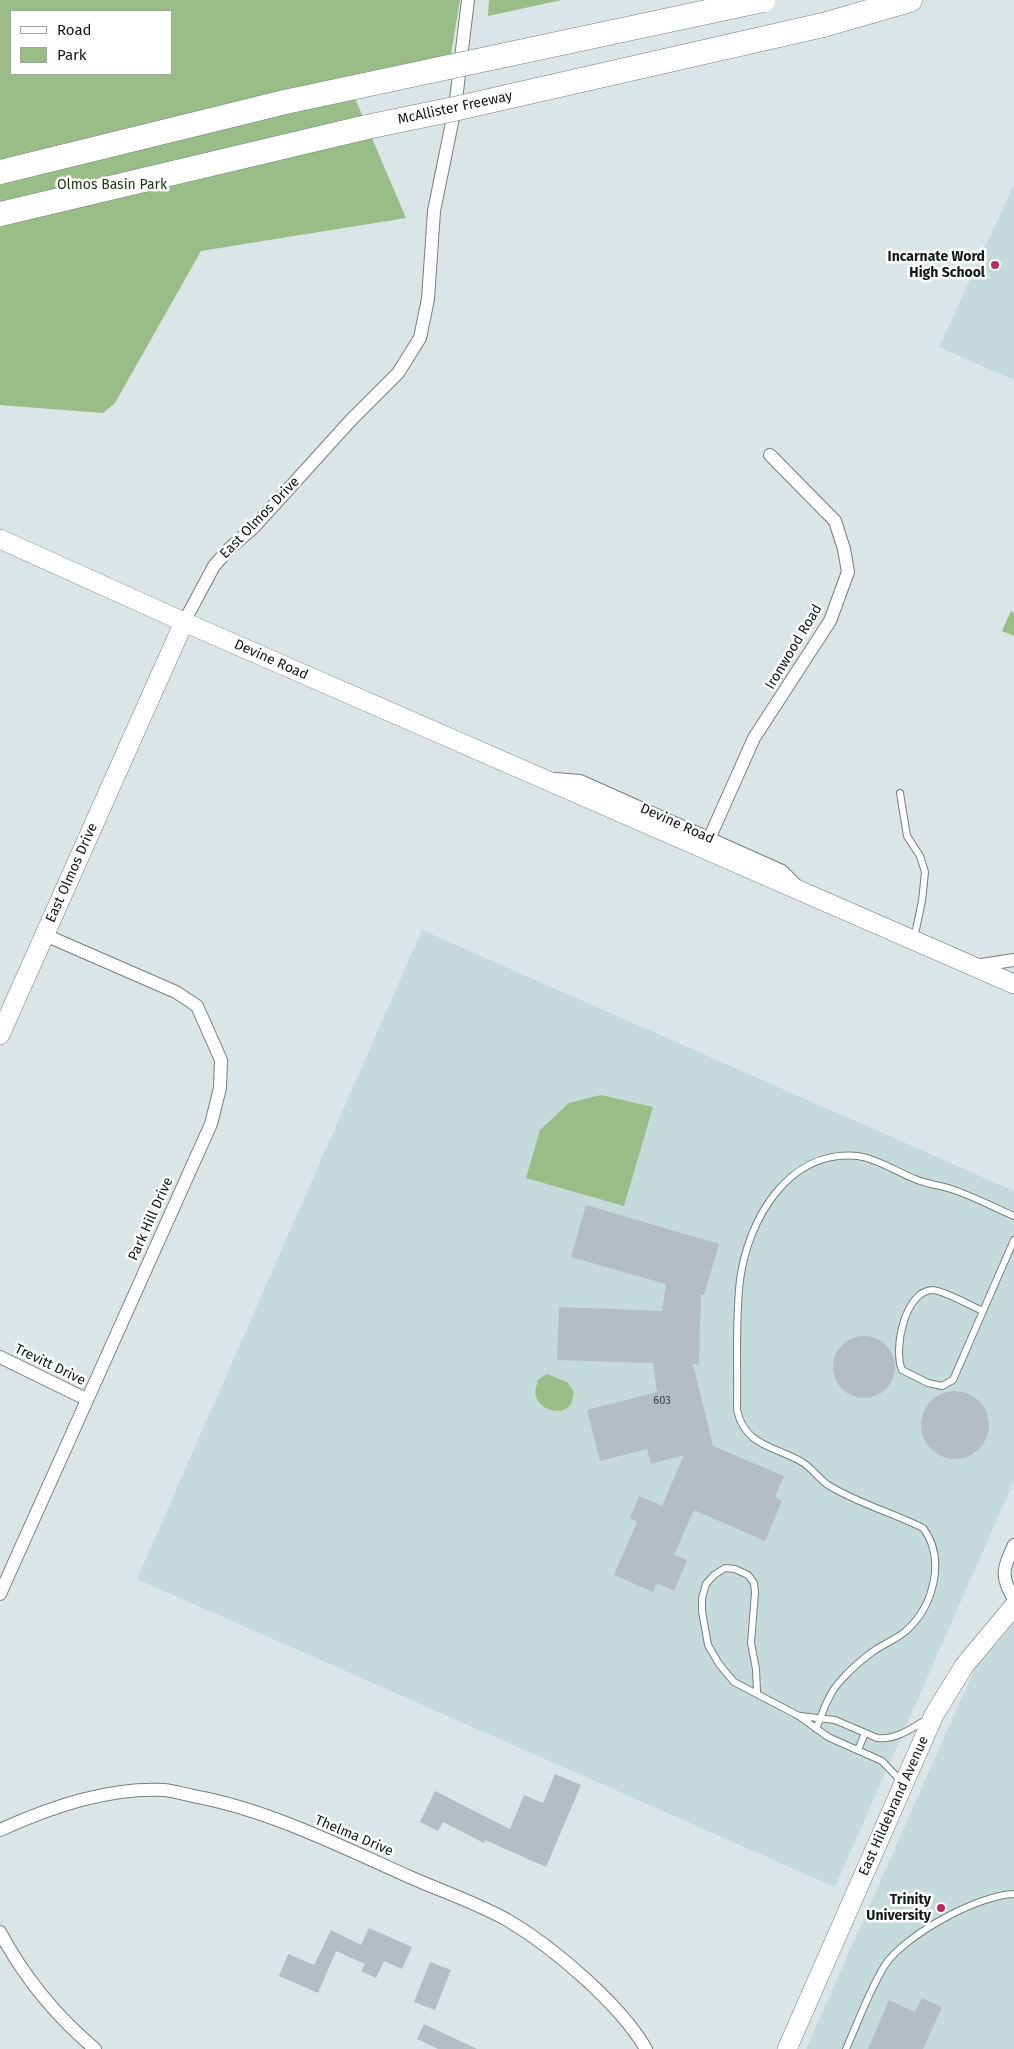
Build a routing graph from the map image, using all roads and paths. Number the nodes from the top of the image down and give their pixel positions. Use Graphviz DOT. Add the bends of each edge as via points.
graph roads {
  1 [pos="468,0"];
  2 [pos="764,0"];
  3 [pos="910,0"];
  4 [pos="0,172"];
  5 [pos="0,214"];
  6 [pos="770,455"];
  7 [pos="0,539"];
  8 [pos="184,622"];
  9 [pos="543,778"];
  10 [pos="900,793"];
  11 [pos="709,839"];
  12 [pos="802,892"];
  13 [pos="45,935"];
  14 [pos="913,940"];
  15 [pos="1014,960"];
  16 [pos="973,966"];
  17 [pos="1014,984"];
  18 [pos="0,1036"];
  19 [pos="1014,1216"];
  20 [pos="1014,1240"];
  21 [pos="983,1311"];
  22 [pos="0,1358"];
  23 [pos="86,1399"];
  24 [pos="1014,1545"];
  25 [pos="0,1594"];
  26 [pos="1014,1599"];
  27 [pos="1014,1606"];
  28 [pos="757,1692"];
  29 [pos="934,1715"];
  30 [pos="798,1716"];
  31 [pos="820,1718"];
  32 [pos="816,1729"];
  33 [pos="865,1733"];
  34 [pos="858,1750"];
  35 [pos="903,1783"];
  36 [pos="0,1830"];
  37 [pos="1014,1894"];
  38 [pos="0,1932"];
  39 [pos="95,2049"];
  40 [pos="646,2049"];
  41 [pos="787,2049"];
  42 [pos="846,2049"];
  1 -- 8 [label="street, East Olmos Drive" via="455,108 434,211 428,299 420,338 398,374 214,566"];
  2 -- 4 [label="highway, bridge" via="285,102"];
  3 -- 5 [label="highway, McAllister Freeway, bridge" via="823,25 367,127"];
  6 -- 11 [label="street, Ironwood Road" via="835,521 848,572 830,621 754,738"];
  7 -- 8 [label="street, Devine Road"];
  8 -- 9 [label="street, Devine Road"];
  8 -- 13 [label="street, East Olmos Drive"];
  9 -- 11 [label="street, Devine Road" via="580,781"];
  9 -- 12 [label="street, Devine Road"];
  10 -- 14 [label="lane" via="907,836 920,856 925,872"];
  11 -- 12 [label="street, Devine Road" via="782,871"];
  12 -- 14 [label="street, Devine Road"];
  13 -- 18 [label="street, East Olmos Drive"];
  13 -- 23 [label="street, Park Hill Drive" via="176,992 197,1006 221,1060 220,1088 211,1124"];
  14 -- 16 [label="street, Devine Road"];
  15 -- 16 [label="street"];
  16 -- 17 [label="street, Devine Road"];
  19 -- 31 [label="lane" via="953,1189 916,1180 873,1160 843,1156 821,1160 797,1171 780,1186 759,1220 744,1258 740,1282 737,1410 747,1434 805,1464 830,1486 924,1528 931,1538 935,1556 934,1584 920,1614 909,1629 875,1650 844,1676 835,1686"];
  20 -- 21 [label="lane"];
  21 -- 21 [label="lane" via="953,1380 942,1386 902,1370 898,1350 901,1330 914,1300 924,1292 934,1290"];
  22 -- 23 [label="street, Trevitt Drive"];
  23 -- 25 [label="street, Park Hill Drive"];
  24 -- 26 [label="street" via="1004,1567 1004,1582"];
  27 -- 29 [label="street, East Hildebrand Avenue" via="964,1666"];
  28 -- 28 [label="lane" via="751,1643 754,1583 748,1575 725,1568 706,1584 702,1598 708,1645 734,1682"];
  28 -- 30 [label="lane"];
  29 -- 33 [label="lane" via="894,1738 877,1738"];
  29 -- 35 [label="street, East Hildebrand Avenue"];
  30 -- 31 [label="lane"];
  30 -- 32 [label="lane"];
  31 -- 32 [label="lane"];
  31 -- 33 [label="lane" via="835,1720"];
  32 -- 34 [label="lane"];
  33 -- 34 [label="lane"];
  34 -- 35 [label="lane" via="882,1761"];
  35 -- 41 [label="street, East Hildebrand Avenue"];
  36 -- 40 [label="street, Thelma Drive" via="59,1806 114,1793 164,1790 222,1801 286,1823 508,1921 562,1959 603,1998"];
  37 -- 42 [label="lane" via="1004,1894 960,1910 920,1932 886,1964"];
  38 -- 39 [label="street" via="28,1978 53,2009"];
}
